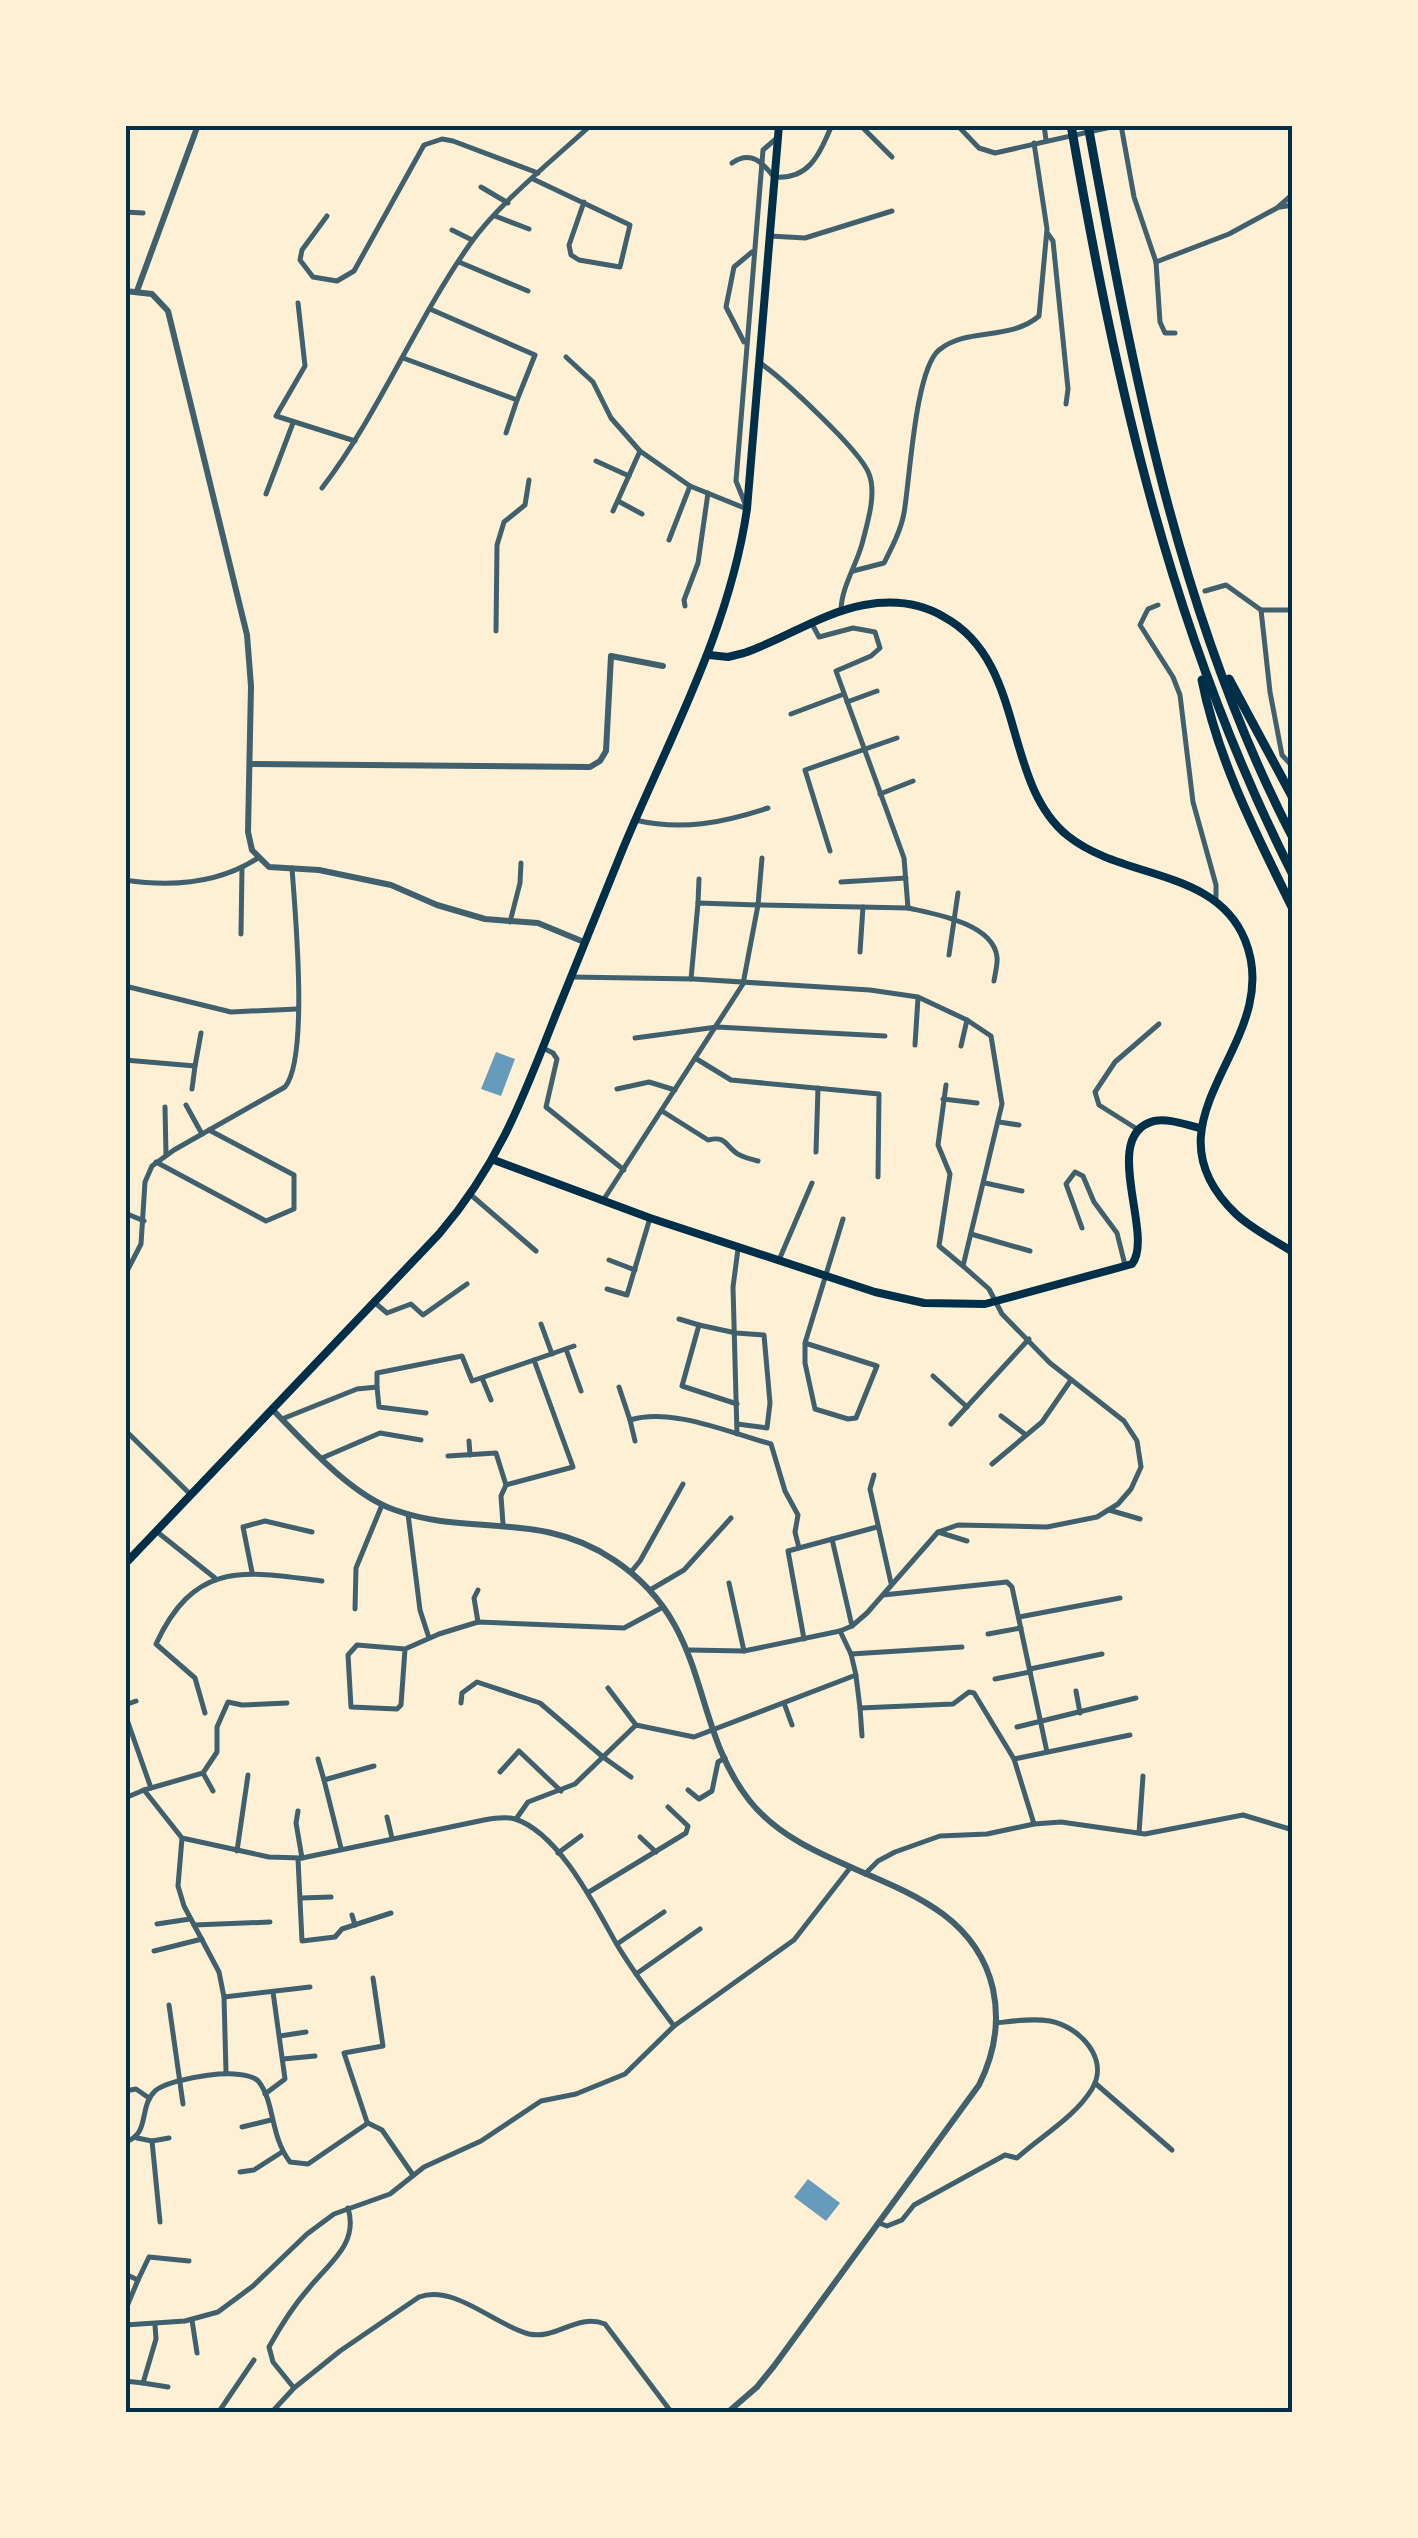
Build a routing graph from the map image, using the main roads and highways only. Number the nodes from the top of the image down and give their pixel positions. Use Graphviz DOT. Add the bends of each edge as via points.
graph roads {
  1 [pos="779,125"];
  2 [pos="1071,125"];
  3 [pos="1088,125"];
  4 [pos="1195,650"];
  5 [pos="1216,655"];
  6 [pos="708,656"];
  7 [pos="1293,798"];
  8 [pos="1293,838"];
  9 [pos="1293,875"];
  10 [pos="1293,909"];
  11 [pos="1200,1128"];
  12 [pos="494,1160"];
  13 [pos="1293,1252"];
  14 [pos="125,1564"];
  1 -- 6 [label="main road" via="747,509"];
  2 -- 4 [label="highway" via="1120,381"];
  3 -- 5 [label="highway" via="1148,423"];
  4 -- 9 [label="highway"];
  4 -- 10 [label="highway" via="1214,730"];
  5 -- 7 [label="highway"];
  5 -- 8 [label="highway"];
  6 -- 11 [label="main road" via="744,653 841,611 884,602 924,607 967,632 988,658 1033,783 1060,829 1098,856 1216,900 1245,940 1254,991"];
  6 -- 12 [label="main road"];
  11 -- 12 [label="main road" via="1159,1120 1140,1130 1129,1175 1138,1253 1126,1268 974,1306 875,1292"];
  11 -- 13 [label="main road" via="1203,1162 1221,1198"];
  12 -- 14 [label="main road" via="374,1302"];
}
